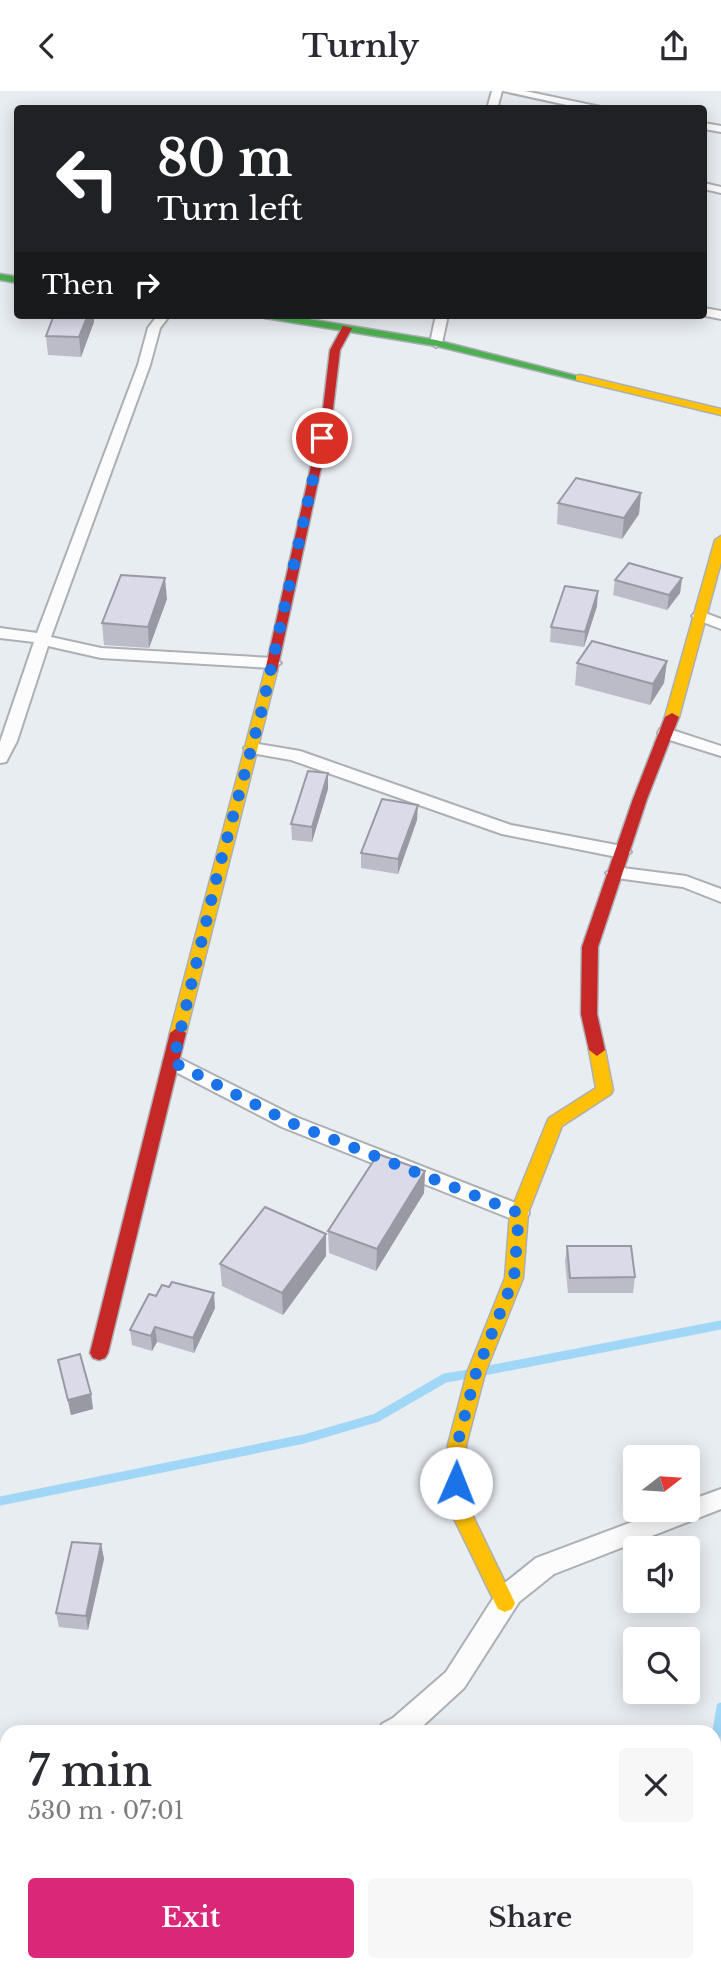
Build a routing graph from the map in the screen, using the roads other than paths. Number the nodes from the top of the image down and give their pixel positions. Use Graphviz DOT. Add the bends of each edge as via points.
graph roads {
  1 [pos="509,91"];
  2 [pos="584,105"];
  3 [pos="161,319"];
  4 [pos="290,319"];
  5 [pos="441,319"];
  6 [pos="347,328"];
  7 [pos="436,342"];
  8 [pos="721,412"];
  9 [pos="721,540"];
  10 [pos="700,616"];
  11 [pos="721,624"];
  12 [pos="0,633"];
  13 [pos="43,639"];
  14 [pos="273,663"];
  15 [pos="666,733"];
  16 [pos="252,748"];
  17 [pos="721,751"];
  18 [pos="0,758"];
  19 [pos="622,852"];
  20 [pos="615,873"];
  21 [pos="721,896"];
  22 [pos="173,1062"];
  23 [pos="519,1213"];
  24 [pos="99,1353"];
  25 [pos="721,1499"];
  26 [pos="505,1603"];
  27 [pos="406,1725"];
  1 -- 2 [label="street"];
  3 -- 13 [label="street"];
  4 -- 6 [label="street"];
  5 -- 7 [label="street"];
  6 -- 7 [label="street"];
  6 -- 14 [label="street" via="335,351 327,417"];
  7 -- 8 [label="street"];
  9 -- 10 [label="street"];
  10 -- 11 [label="street"];
  10 -- 15 [label="street"];
  12 -- 13 [label="street"];
  13 -- 14 [label="street" via="100,653"];
  13 -- 18 [label="street"];
  14 -- 16 [label="street"];
  15 -- 17 [label="street"];
  15 -- 19 [label="street"];
  16 -- 19 [label="street" via="294,755 508,830"];
  16 -- 22 [label="street"];
  19 -- 20 [label="street"];
  20 -- 21 [label="street" via="686,882"];
  20 -- 23 [label="street" via="590,947 589,1014 605,1090 555,1122"];
  22 -- 23 [label="street" via="289,1122"];
  22 -- 24 [label="street"];
  23 -- 26 [label="street" via="514,1278 476,1373 457,1445 456,1502"];
  25 -- 26 [label="street" via="545,1566"];
  26 -- 27 [label="street" via="455,1680"];
}
